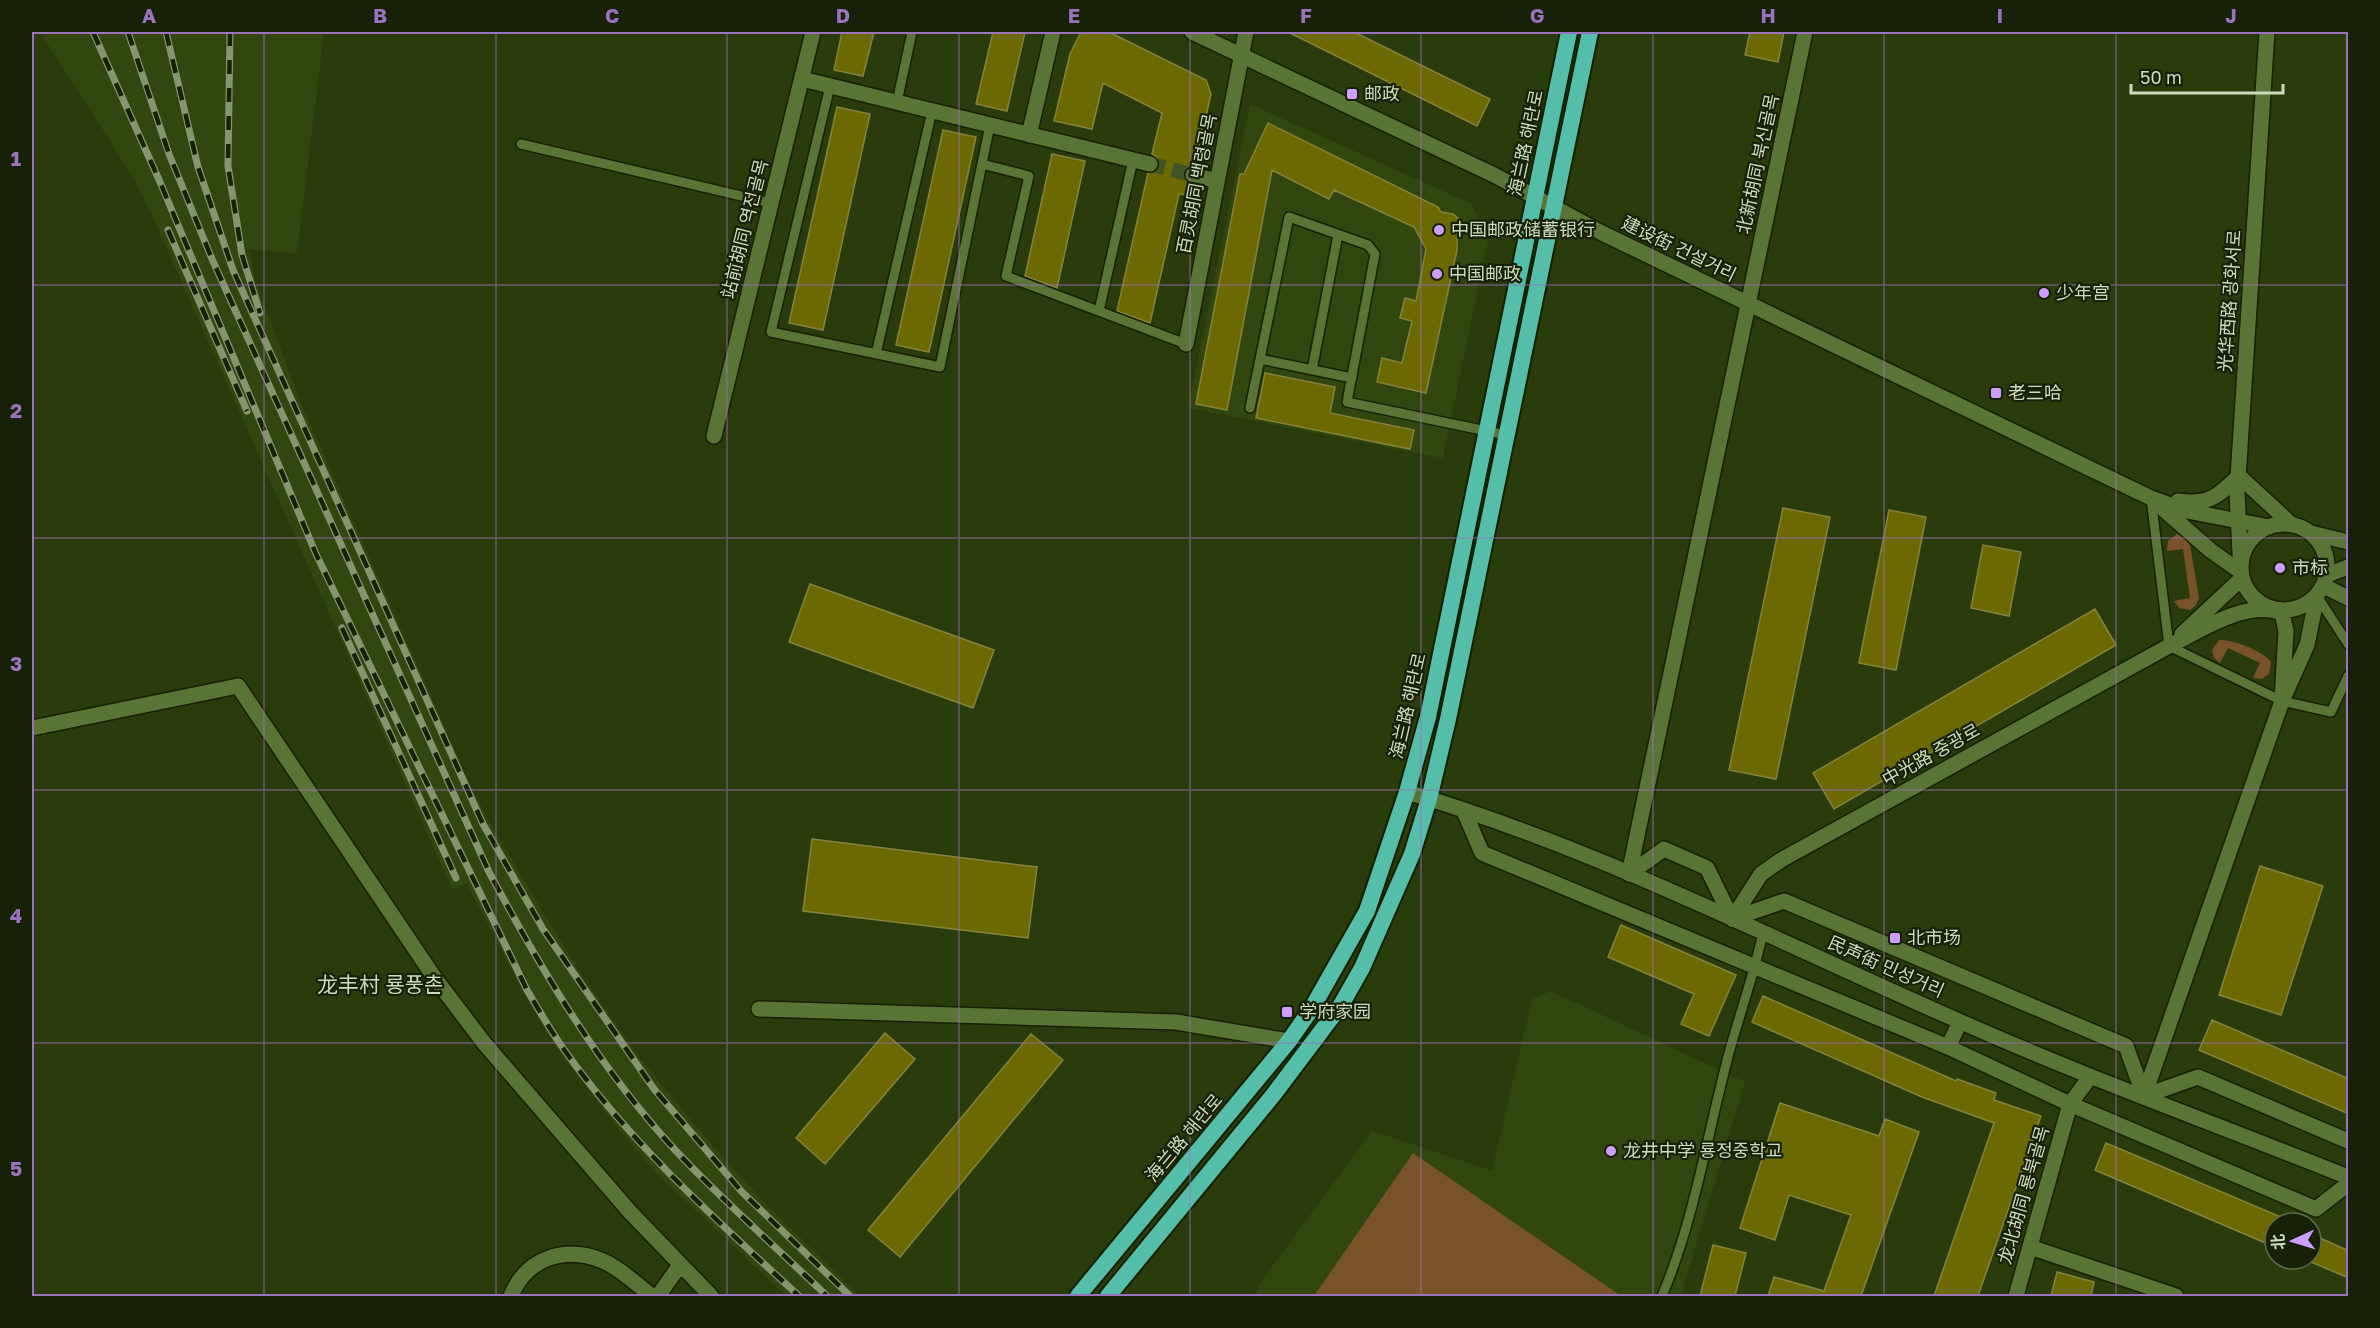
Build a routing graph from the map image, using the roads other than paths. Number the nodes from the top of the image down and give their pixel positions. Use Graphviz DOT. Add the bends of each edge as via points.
graph roads {
  1 [pos="813,32"];
  2 [pos="912,32"];
  3 [pos="1053,32"];
  4 [pos="1192,32"];
  5 [pos="1246,32"];
  6 [pos="1569,32"];
  7 [pos="1590,32"];
  8 [pos="1805,32"];
  9 [pos="2267,32"];
  10 [pos="1241,56"];
  11 [pos="802,79"];
  12 [pos="830,86"];
  13 [pos="897,102"];
  14 [pos="932,111"];
  15 [pos="990,125"];
  16 [pos="1029,135"];
  17 [pos="522,144"];
  18 [pos="1133,160"];
  19 [pos="982,164"];
  20 [pos="1150,164"];
  21 [pos="1193,175"];
  22 [pos="1217,181"];
  23 [pos="1535,198"];
  24 [pos="771,203"];
  25 [pos="1553,209"];
  26 [pos="1338,235"];
  27 [pos="1749,304"];
  28 [pos="1099,311"];
  29 [pos="1186,344"];
  30 [pos="876,354"];
  31 [pos="1260,359"];
  32 [pos="1312,370"];
  33 [pos="1352,378"];
  34 [pos="1250,408"];
  35 [pos="1487,431"];
  36 [pos="1506,435"];
  37 [pos="714,436"];
  38 [pos="2239,476"];
  39 [pos="2151,498"];
  40 [pos="2237,521"];
  41 [pos="2291,524"];
  42 [pos="2268,527"];
  43 [pos="2311,533"];
  44 [pos="2349,542"];
  45 [pos="2349,567"];
  46 [pos="2241,576"];
  47 [pos="2323,586"];
  48 [pos="2349,598"];
  49 [pos="2272,609"];
  50 [pos="2349,644"];
  51 [pos="2169,646"];
  52 [pos="2349,676"];
  53 [pos="2282,701"];
  54 [pos="32,728"];
  55 [pos="1407,792"];
  56 [pos="1429,799"];
  57 [pos="1464,810"];
  58 [pos="1629,874"];
  59 [pos="1732,919"];
  60 [pos="1763,933"];
  61 [pos="1756,968"];
  62 [pos="759,1009"];
  63 [pos="1960,1022"];
  64 [pos="1289,1041"];
  65 [pos="1948,1047"];
  66 [pos="2090,1077"];
  67 [pos="2144,1096"];
  68 [pos="2070,1104"];
  69 [pos="2349,1141"];
  70 [pos="2349,1177"];
  71 [pos="2349,1184"];
  72 [pos="2030,1247"];
  73 [pos="680,1265"];
  74 [pos="511,1296"];
  75 [pos="652,1296"];
  76 [pos="658,1296"];
  77 [pos="711,1296"];
  78 [pos="1078,1296"];
  79 [pos="1108,1296"];
  80 [pos="1662,1296"];
  81 [pos="2016,1296"];
  82 [pos="2176,1296"];
  1 -- 11 [label="street, 站前胡同 역전골목"];
  2 -- 13 [label="lane"];
  3 -- 16 [label="street"];
  4 -- 10 [label="street, 建设街 건설거리"];
  5 -- 10 [label="street, 百灵胡同 백령골목"];
  6 -- 23 [label="highway, 海兰路 해란로"];
  7 -- 25 [label="highway"];
  8 -- 27 [label="street, 北新胡同 북신골목"];
  9 -- 38 [label="street, 光华西路 광화서로"];
  10 -- 22 [label="street, 百灵胡同 백령골목"];
  10 -- 23 [label="street, 建设街 건설거리"];
  11 -- 12 [label="street"];
  11 -- 24 [label="street, 站前胡同 역전골목"];
  12 -- 13 [label="street"];
  12 -- 30 [label="lane" via="771,332"];
  13 -- 14 [label="street"];
  14 -- 15 [label="street"];
  14 -- 30 [label="lane"];
  15 -- 16 [label="street"];
  15 -- 19 [label="lane"];
  16 -- 18 [label="street"];
  17 -- 24 [label="lane"];
  18 -- 20 [label="street"];
  18 -- 28 [label="lane"];
  19 -- 28 [label="lane" via="1029,176 1006,276"];
  19 -- 30 [label="lane" via="940,367"];
  21 -- 22 [label="street"];
  22 -- 29 [label="street, 百灵胡同 백령골목"];
  23 -- 25 [label="street, 建设街 건설거리"];
  23 -- 35 [label="highway, 海兰路 해란로"];
  24 -- 37 [label="street, 站前胡同 역전골목"];
  25 -- 27 [label="street, 建设街 건설거리"];
  25 -- 36 [label="highway"];
  26 -- 31 [label="lane" via="1289,217"];
  26 -- 32 [label="lane"];
  26 -- 33 [label="lane" via="1368,245 1375,254"];
  27 -- 39 [label="street, 建设街 건설거리"];
  27 -- 58 [label="street, 北新胡同 북신골목"];
  28 -- 29 [label="lane"];
  31 -- 32 [label="lane"];
  31 -- 34 [label="lane"];
  32 -- 33 [label="lane"];
  33 -- 35 [label="lane" via="1347,402"];
  35 -- 36 [label="lane"];
  35 -- 55 [label="highway, 海兰路 해란로" via="1428,717"];
  36 -- 56 [label="highway"];
  38 -- 39 [label="street" via="2221,494 2207,501"];
  38 -- 40 [label="street, 光华西路 광화서로"];
  38 -- 41 [label="street"];
  39 -- 40 [label="street" via="2187,511"];
  39 -- 46 [label="street"];
  39 -- 51 [label="lane"];
  40 -- 42 [label="street"];
  40 -- 46 [label="street, 光华西路 광화서로"];
  41 -- 42 [label="street"];
  41 -- 43 [label="street"];
  42 -- 46 [label="street" via="2247,545"];
  43 -- 44 [label="street"];
  43 -- 47 [label="street" via="2323,547"];
  45 -- 47 [label="street"];
  46 -- 49 [label="street" via="2254,599"];
  46 -- 51 [label="street, 中光路 중광로"];
  47 -- 48 [label="street"];
  47 -- 49 [label="street" via="2301,608"];
  47 -- 50 [label="lane"];
  47 -- 53 [label="street" via="2307,645"];
  49 -- 51 [label="street, 中光路 중광로" via="2226,618"];
  49 -- 53 [label="street" via="2282,613 2286,631"];
  51 -- 53 [label="lane"];
  51 -- 59 [label="street, 中光路 중광로" via="1781,860 1761,874"];
  52 -- 53 [label="lane" via="2331,712"];
  53 -- 67 [label="street"];
  54 -- 73 [label="street" via="238,686 434,976 484,1043"];
  55 -- 56 [label="street, 民声街 민성거리"];
  55 -- 64 [label="highway, 海兰路 해란로" via="1367,911"];
  56 -- 57 [label="street, 民声街 민성거리"];
  56 -- 79 [label="highway" via="1412,854 1341,1005 1274,1094"];
  57 -- 58 [label="street, 民声街 민성거리"];
  57 -- 61 [label="street" via="1482,853"];
  58 -- 59 [label="street, 民声街 민성거리"];
  58 -- 59 [label="street" via="1664,849 1707,868"];
  59 -- 60 [label="street, 民声街 민성거리"];
  59 -- 67 [label="street" via="1784,901 2115,1041 2126,1046"];
  60 -- 61 [label="lane"];
  60 -- 63 [label="street, 民声街 민성거리"];
  61 -- 65 [label="street"];
  61 -- 80 [label="lane" via="1729,1052 1690,1222"];
  62 -- 64 [label="street" via="1176,1022"];
  63 -- 65 [label="street"];
  63 -- 66 [label="street, 民声街 민성거리"];
  64 -- 78 [label="highway, 海兰路 해란로"];
  65 -- 68 [label="street"];
  66 -- 67 [label="street, 民声街 민성거리"];
  66 -- 68 [label="street"];
  67 -- 69 [label="street" via="2198,1077"];
  67 -- 70 [label="street, 民声街 민성거리"];
  68 -- 71 [label="street" via="2316,1209"];
  68 -- 72 [label="street, 龙北胡同 룡북골목"];
  72 -- 81 [label="street, 龙北胡同 룡북골목"];
  72 -- 82 [label="street"];
  73 -- 76 [label="street"];
  73 -- 77 [label="street"];
  74 -- 75 [label="street" via="517,1282 533,1265 570,1254 605,1262"];
}
